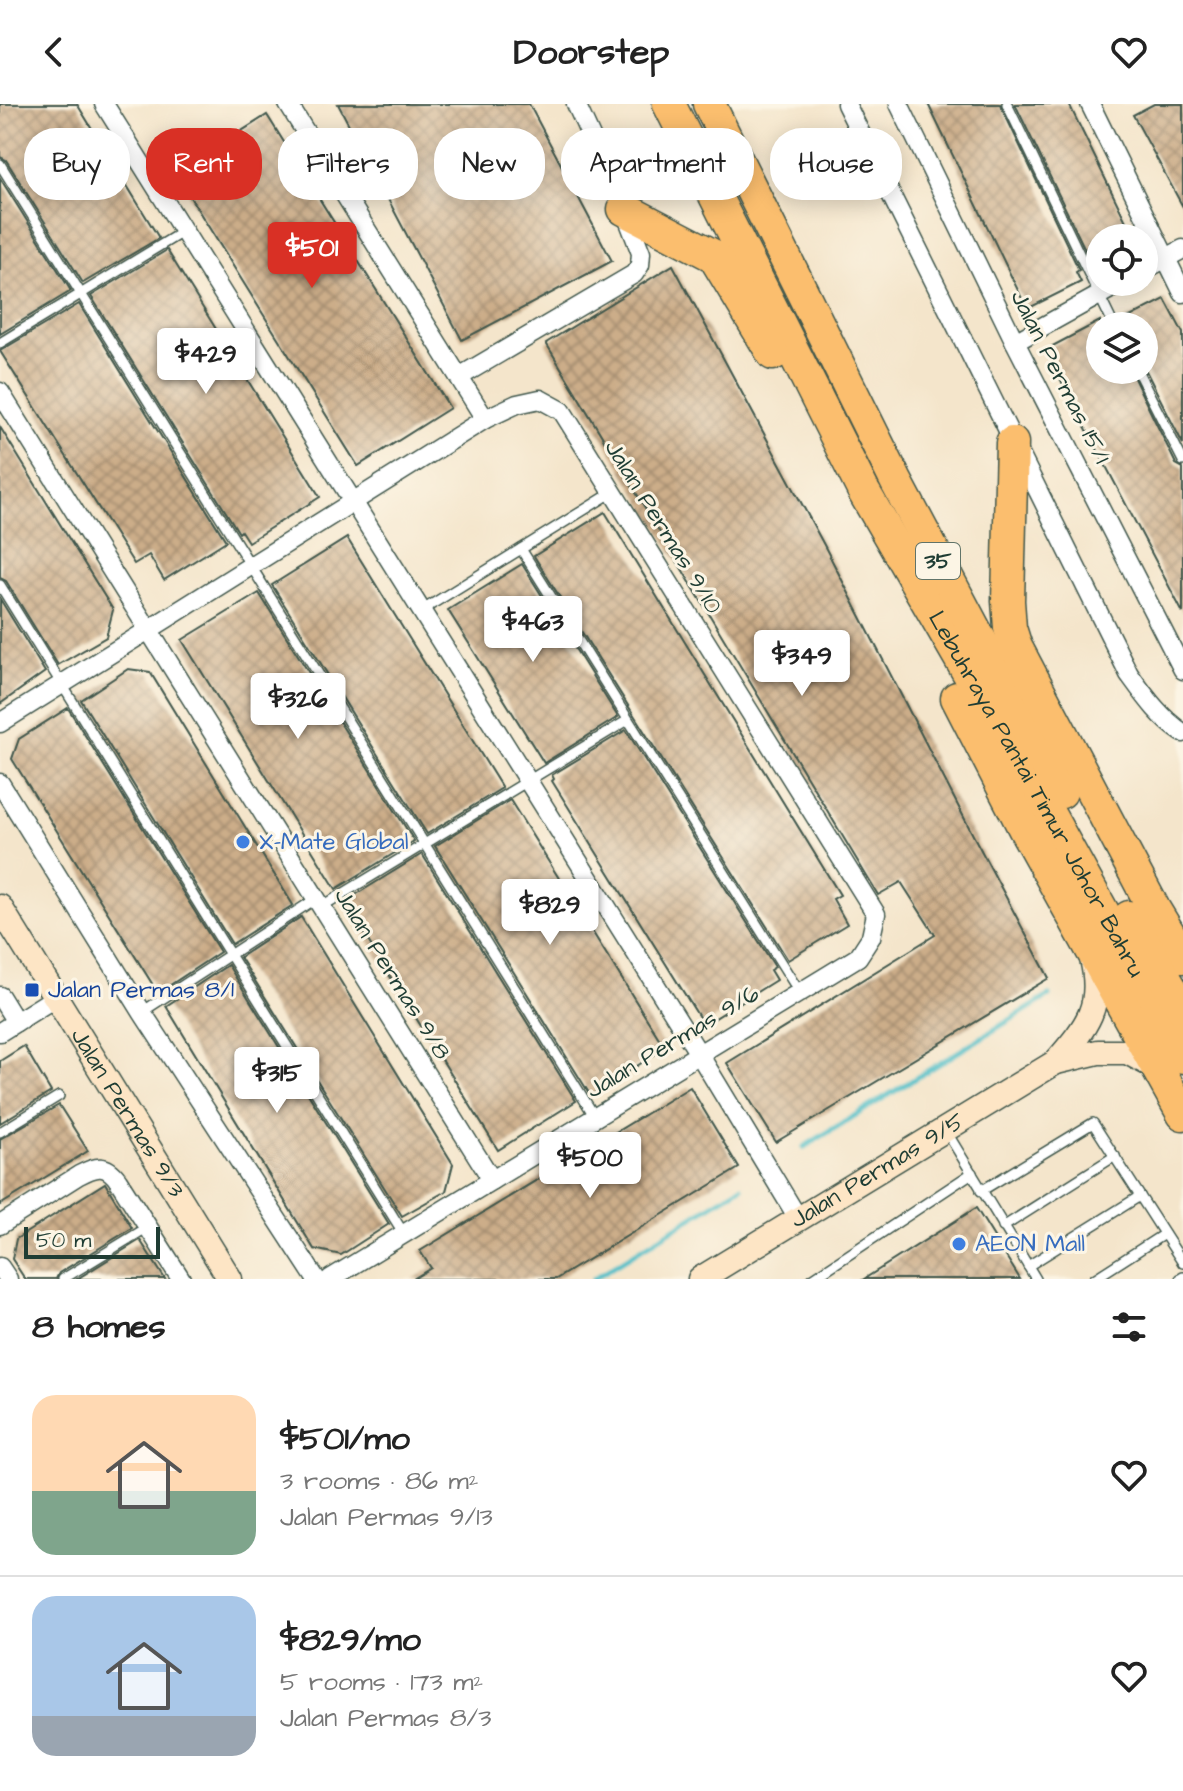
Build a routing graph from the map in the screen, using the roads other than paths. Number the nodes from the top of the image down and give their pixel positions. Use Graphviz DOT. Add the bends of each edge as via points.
graph roads {
  1 [pos="104,104"];
  2 [pos="288,104"];
  3 [pos="576,104"];
  4 [pos="668,104"];
  5 [pos="709,104"];
  6 [pos="846,104"];
  7 [pos="899,104"];
  8 [pos="1007,104"];
  9 [pos="1093,105"];
  10 [pos="0,164"];
  11 [pos="624,209"];
  12 [pos="184,231"];
  13 [pos="1183,249"];
  14 [pos="1165,259"];
  15 [pos="1158,263"];
  16 [pos="1086,269"];
  17 [pos="81,293"];
  18 [pos="1183,293"];
  19 [pos="1099,296"];
  20 [pos="1107,312"];
  21 [pos="1015,342"];
  22 [pos="0,343"];
  23 [pos="771,350"];
  24 [pos="459,377"];
  25 [pos="1144,384"];
  26 [pos="0,392"];
  27 [pos="485,419"];
  28 [pos="1012,443"];
  29 [pos="1183,461"];
  30 [pos="613,492"];
  31 [pos="353,504"];
  32 [pos="521,549"];
  33 [pos="252,567"];
  34 [pos="0,585"];
  35 [pos="421,611"];
  36 [pos="149,630"];
  37 [pos="1183,670"];
  38 [pos="62,684"];
  39 [pos="628,720"];
  40 [pos="0,723"];
  41 [pos="1183,733"];
  42 [pos="528,781"];
  43 [pos="0,783"];
  44 [pos="424,844"];
  45 [pos="319,903"];
  46 [pos="0,907"];
  47 [pos="871,937"];
  48 [pos="1088,944"];
  49 [pos="230,954"];
  50 [pos="1183,957"];
  51 [pos="800,993"];
  52 [pos="0,996"];
  53 [pos="56,997"];
  54 [pos="1183,1009"];
  55 [pos="142,1012"];
  56 [pos="8,1027"];
  57 [pos="699,1054"];
  58 [pos="1056,1062"];
  59 [pos="1169,1062"];
  60 [pos="59,1096"];
  61 [pos="1183,1114"];
  62 [pos="595,1117"];
  63 [pos="944,1128"];
  64 [pos="0,1132"];
  65 [pos="1115,1156"];
  66 [pos="972,1173"];
  67 [pos="492,1180"];
  68 [pos="981,1191"];
  69 [pos="1140,1196"];
  70 [pos="798,1218"];
  71 [pos="0,1225"];
  72 [pos="148,1227"];
  73 [pos="1003,1227"];
  74 [pos="405,1234"];
  75 [pos="1164,1234"];
  76 [pos="1183,1263"];
  77 [pos="1028,1266"];
  78 [pos="0,1267"];
  79 [pos="8,1279"];
  80 [pos="63,1279"];
  81 [pos="181,1279"];
  82 [pos="230,1279"];
  83 [pos="316,1279"];
  84 [pos="330,1279"];
  85 [pos="700,1279"];
  86 [pos="812,1279"];
  87 [pos="1036,1279"];
  88 [pos="1094,1279"];
  1 -- 12 [label="street"];
  2 -- 24 [label="street"];
  3 -- 11 [label="street"];
  4 -- 23 [label="highway"];
  4 -- 59 [label="highway, Lebuhraya Pantai Timur Johor Bahru / 35" via="864,492 1024,769"];
  5 -- 54 [label="highway, Lebuhraya Pantai Timur Johor Bahru / 35" via="897,483 1113,891"];
  6 -- 28 [label="street"];
  7 -- 21 [label="street, Jalan Permas 15/1"];
  8 -- 16 [label="lane"];
  9 -- 14 [label="street"];
  10 -- 17 [label="lane"];
  11 -- 23 [label="highway" via="714,256"];
  11 -- 24 [label="street" via="641,253 634,274"];
  12 -- 17 [label="lane"];
  12 -- 31 [label="street"];
  13 -- 14 [label="street"];
  14 -- 15 [label="street"];
  14 -- 18 [label="street"];
  17 -- 22 [label="lane"];
  17 -- 33 [label="lane"];
  19 -- 20 [label="lane"];
  19 -- 21 [label="street"];
  21 -- 37 [label="street, Jalan Permas 15/1"];
  23 -- 48 [label="highway"];
  24 -- 27 [label="street"];
  25 -- 29 [label="lane"];
  26 -- 36 [label="street, Jalan Permas 9/8"];
  27 -- 30 [label="street, Jalan Permas 9/10" via="540,399 562,411"];
  27 -- 31 [label="street"];
  28 -- 41 [label="street" via="1129,674 1148,701"];
  28 -- 50 [label="highway" via="1008,601 1016,647"];
  30 -- 32 [label="lane"];
  30 -- 47 [label="street, Jalan Permas 9/10" via="876,914"];
  31 -- 33 [label="street"];
  31 -- 35 [label="street"];
  32 -- 35 [label="lane"];
  32 -- 39 [label="lane"];
  33 -- 36 [label="street"];
  33 -- 44 [label="lane"];
  34 -- 38 [label="lane"];
  35 -- 42 [label="street"];
  36 -- 38 [label="street"];
  36 -- 45 [label="street, Jalan Permas 9/8"];
  38 -- 40 [label="street"];
  38 -- 49 [label="lane"];
  39 -- 42 [label="lane"];
  39 -- 51 [label="lane"];
  42 -- 44 [label="lane"];
  42 -- 57 [label="street"];
  43 -- 55 [label="street"];
  44 -- 45 [label="lane"];
  44 -- 62 [label="lane"];
  45 -- 49 [label="lane"];
  45 -- 67 [label="street, Jalan Permas 9/8"];
  46 -- 53 [label="street, Jalan Permas 9/3"];
  47 -- 51 [label="street, Jalan Permas 9/6" via="858,957"];
  48 -- 58 [label="street, Jalan Permas 9/5" via="1096,976 1095,1006 1083,1031"];
  48 -- 59 [label="highway"];
  49 -- 55 [label="lane"];
  49 -- 74 [label="lane"];
  51 -- 57 [label="street, Jalan Permas 9/6"];
  52 -- 56 [label="street"];
  53 -- 56 [label="street"];
  53 -- 82 [label="street, Jalan Permas 9/3"];
  55 -- 83 [label="street"];
  57 -- 62 [label="street, Jalan Permas 9/6"];
  57 -- 70 [label="street"];
  58 -- 59 [label="street, Jalan Permas 9/5" via="1098,1052 1127,1052"];
  58 -- 63 [label="street, Jalan Permas 9/5"];
  59 -- 61 [label="highway"];
  60 -- 64 [label="lane"];
  62 -- 67 [label="street, Jalan Permas 9/6"];
  63 -- 66 [label="lane"];
  63 -- 70 [label="street, Jalan Permas 9/5"];
  65 -- 68 [label="lane" via="1093,1123"];
  65 -- 69 [label="lane"];
  65 -- 73 [label="lane"];
  66 -- 68 [label="lane"];
  66 -- 86 [label="lane"];
  67 -- 74 [label="street, Jalan Permas 9/6"];
  68 -- 73 [label="lane"];
  69 -- 75 [label="lane"];
  69 -- 77 [label="lane"];
  70 -- 85 [label="street, Jalan Permas 9/5"];
  71 -- 72 [label="street" via="102,1166 111,1170"];
  72 -- 80 [label="lane"];
  72 -- 81 [label="street"];
  73 -- 77 [label="lane"];
  74 -- 84 [label="street, Jalan Permas 9/6"];
  75 -- 76 [label="lane"];
  75 -- 88 [label="lane"];
  77 -- 87 [label="lane"];
  78 -- 79 [label="street"];
}
